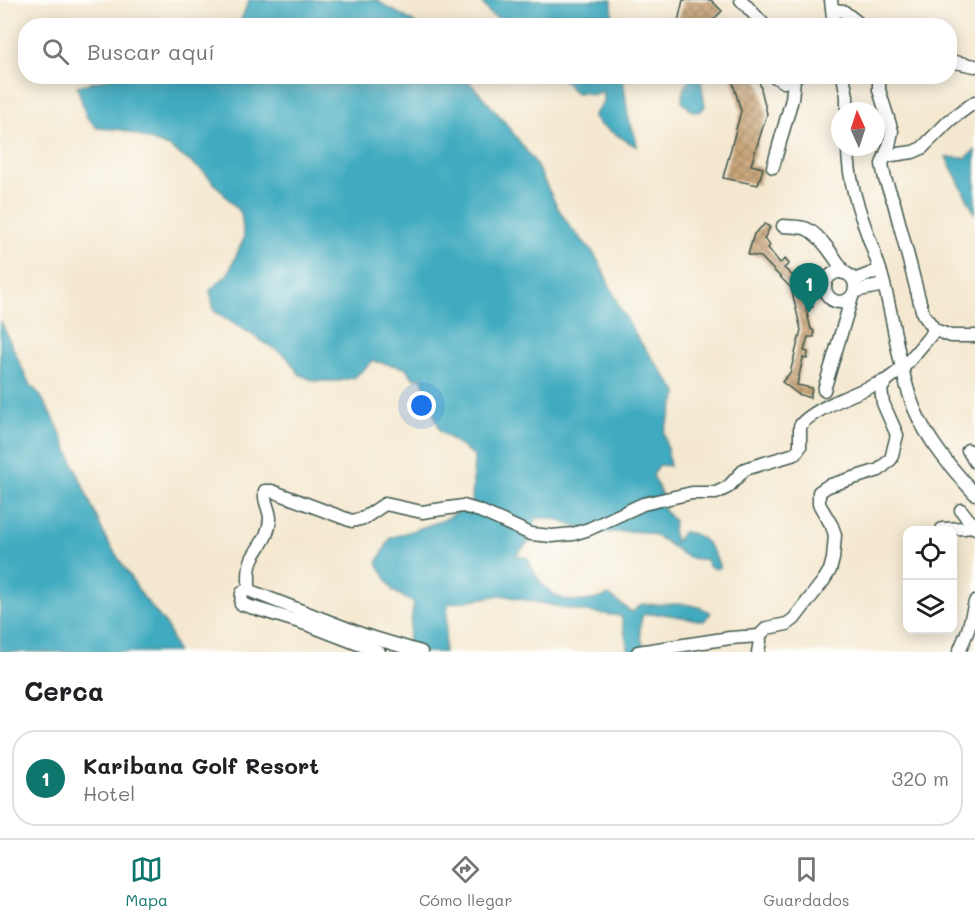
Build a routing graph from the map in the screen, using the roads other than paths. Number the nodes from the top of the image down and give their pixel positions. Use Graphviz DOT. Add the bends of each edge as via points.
graph roads {
  1 [pos="741,0"];
  2 [pos="832,5"];
  3 [pos="758,18"];
  4 [pos="852,18"];
  5 [pos="957,62"];
  6 [pos="975,66"];
  7 [pos="795,84"];
  8 [pos="844,84"];
  9 [pos="879,84"];
  10 [pos="846,102"];
  11 [pos="883,102"];
  12 [pos="975,102"];
  13 [pos="885,110"];
  14 [pos="849,156"];
  15 [pos="885,156"];
  16 [pos="773,167"];
  17 [pos="783,226"];
  18 [pos="880,270"];
  19 [pos="851,285"];
  20 [pos="884,285"];
  21 [pos="935,330"];
  22 [pos="975,336"];
  23 [pos="903,368"];
  24 [pos="886,380"];
  25 [pos="824,390"];
  26 [pos="969,450"];
  27 [pos="975,462"];
  28 [pos="975,494"];
  29 [pos="961,510"];
  30 [pos="974,525"];
  31 [pos="957,528"];
  32 [pos="249,588"];
  33 [pos="975,602"];
  34 [pos="759,636"];
  35 [pos="377,652"];
  36 [pos="421,652"];
  37 [pos="638,652"];
  38 [pos="758,652"];
  39 [pos="959,652"];
  1 -- 3 [label="street"];
  2 -- 4 [label="street"];
  5 -- 6 [label="street"];
  7 -- 16 [label="street"];
  8 -- 10 [label="street"];
  9 -- 11 [label="street"];
  12 -- 15 [label="street" via="922,148"];
  13 -- 15 [label="street" via="891,131"];
  14 -- 18 [label="street" via="857,208"];
  15 -- 21 [label="street" via="885,179 920,303"];
  17 -- 19 [label="street" via="813,233"];
  18 -- 19 [label="street"];
  18 -- 20 [label="street"];
  19 -- 20 [label="street"];
  19 -- 25 [label="street"];
  20 -- 23 [label="street"];
  21 -- 22 [label="street" via="951,336"];
  21 -- 23 [label="street"];
  23 -- 24 [label="street"];
  23 -- 28 [label="street" via="915,410 928,433"];
  24 -- 32 [label="street" via="801,423 800,447 795,454 745,469 724,490 643,504 573,534 552,536 524,531 463,506 422,512 385,504 352,521 268,490 264,494 270,519 268,530 249,568"];
  24 -- 34 [label="street" via="881,395 897,435 891,459 879,470 819,492 819,504 835,535 830,570 794,619 767,628"];
  26 -- 27 [label="street"];
  29 -- 30 [label="street"];
  30 -- 31 [label="street"];
  32 -- 35 [label="street" via="242,594 241,604"];
  32 -- 36 [label="street" via="364,635"];
  33 -- 39 [label="street"];
  34 -- 37 [label="street"];
  34 -- 38 [label="street"];
}
